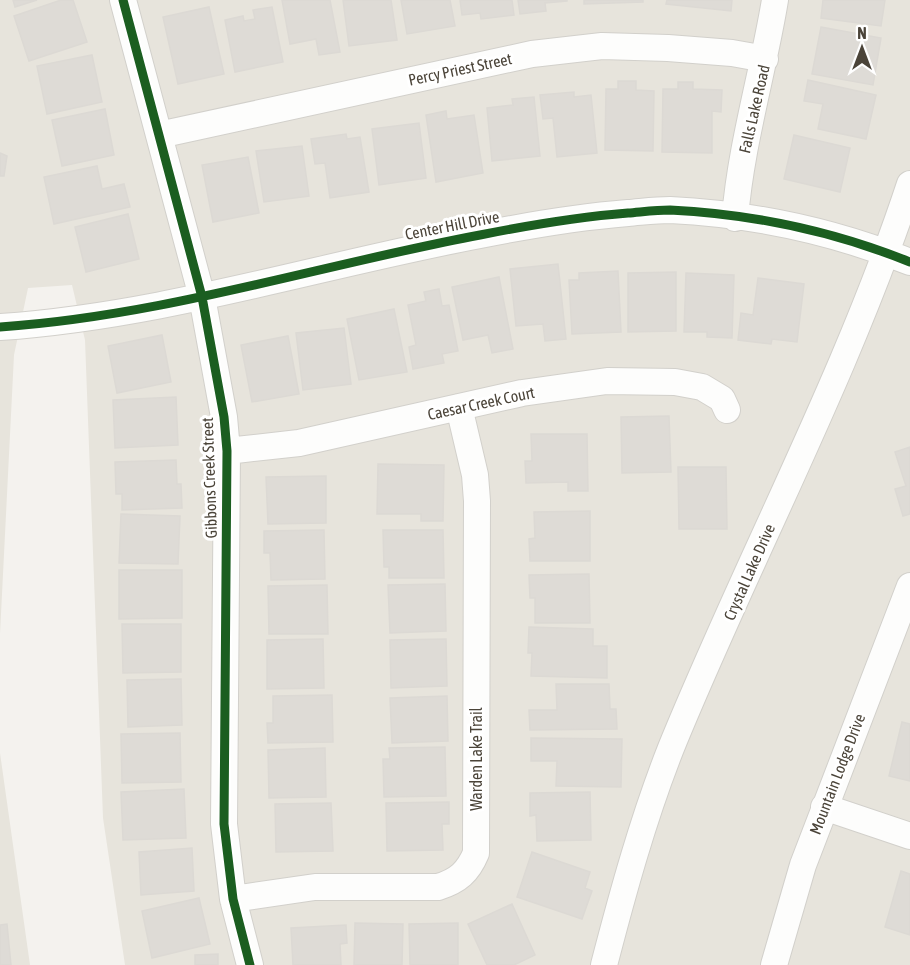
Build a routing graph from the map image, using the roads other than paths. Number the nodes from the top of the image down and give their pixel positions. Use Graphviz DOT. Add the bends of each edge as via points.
graph roads {
  1 [pos="123,0"];
  2 [pos="776,0"];
  3 [pos="765,59"];
  4 [pos="159,135"];
  5 [pos="910,184"];
  6 [pos="735,218"];
  7 [pos="899,257"];
  8 [pos="202,297"];
  9 [pos="0,327"];
  10 [pos="459,407"];
  11 [pos="727,410"];
  12 [pos="227,451"];
  13 [pos="910,586"];
  14 [pos="824,807"];
  15 [pos="910,836"];
  16 [pos="233,899"];
  17 [pos="250,965"];
  18 [pos="604,965"];
  19 [pos="774,965"];
  1 -- 4 [label="street, Gibbons Creek Street"];
  2 -- 3 [label="street, Falls Lake Road"];
  3 -- 4 [label="street, Percy Priest Street" via="732,53 602,46 532,54"];
  3 -- 6 [label="street, Falls Lake Road" via="738,174"];
  4 -- 8 [label="street, Gibbons Creek Street"];
  5 -- 7 [label="street, Crystal Lake Drive"];
  6 -- 7 [label="street, Center Hill Drive" via="824,233"];
  6 -- 8 [label="street, Center Hill Drive" via="668,210 572,217 420,246"];
  7 -- 18 [label="street, Crystal Lake Drive" via="671,749 631,862"];
  8 -- 9 [label="street, Center Hill Drive" via="44,324"];
  8 -- 12 [label="street, Gibbons Creek Street"];
  10 -- 11 [label="street, Caesar Creek Court" via="564,385 641,381 702,387 722,399"];
  10 -- 12 [label="street, Caesar Creek Court" via="299,443"];
  10 -- 16 [label="street, Warden Lake Trail" via="477,501 476,853 471,865 452,882 438,887 315,887"];
  12 -- 16 [label="street, Gibbons Creek Street" via="223,778"];
  13 -- 14 [label="street, Mountain Lodge Drive"];
  14 -- 15 [label="street"];
  14 -- 19 [label="street, Mountain Lodge Drive"];
  16 -- 17 [label="street, Gibbons Creek Street"];
}
